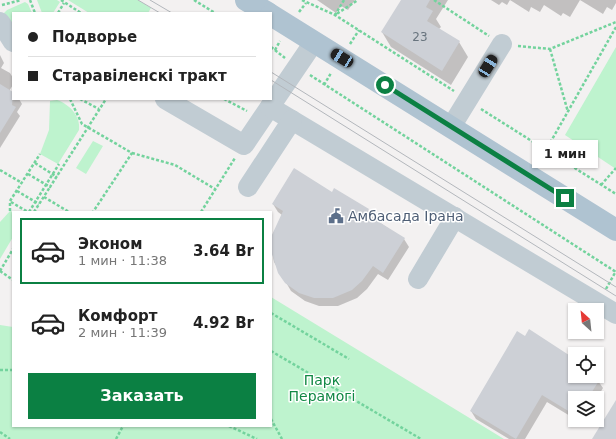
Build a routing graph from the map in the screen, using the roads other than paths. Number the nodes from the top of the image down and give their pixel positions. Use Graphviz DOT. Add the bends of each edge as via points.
graph roads {
  1 [pos="246,0"];
  2 [pos="266,12"];
  3 [pos="272,16"];
  4 [pos="0,22"];
  5 [pos="12,40"];
  6 [pos="314,42"];
  7 [pos="502,44"];
  8 [pos="167,100"];
  9 [pos="270,107"];
  10 [pos="292,120"];
  11 [pos="451,127"];
  12 [pos="248,187"];
  13 [pos="455,217"];
  14 [pos="616,230"];
  15 [pos="418,279"];
  16 [pos="616,314"];
  1 -- 2 [label="main road"];
  3 -- 6 [label="main road"];
  4 -- 5 [label="lane"];
  6 -- 9 [label="lane"];
  6 -- 11 [label="main road"];
  7 -- 11 [label="lane"];
  8 -- 9 [label="lane" via="244,145"];
  9 -- 10 [label="lane"];
  10 -- 12 [label="lane"];
  10 -- 13 [label="lane"];
  11 -- 14 [label="main road"];
  13 -- 15 [label="lane"];
  13 -- 16 [label="lane"];
}
